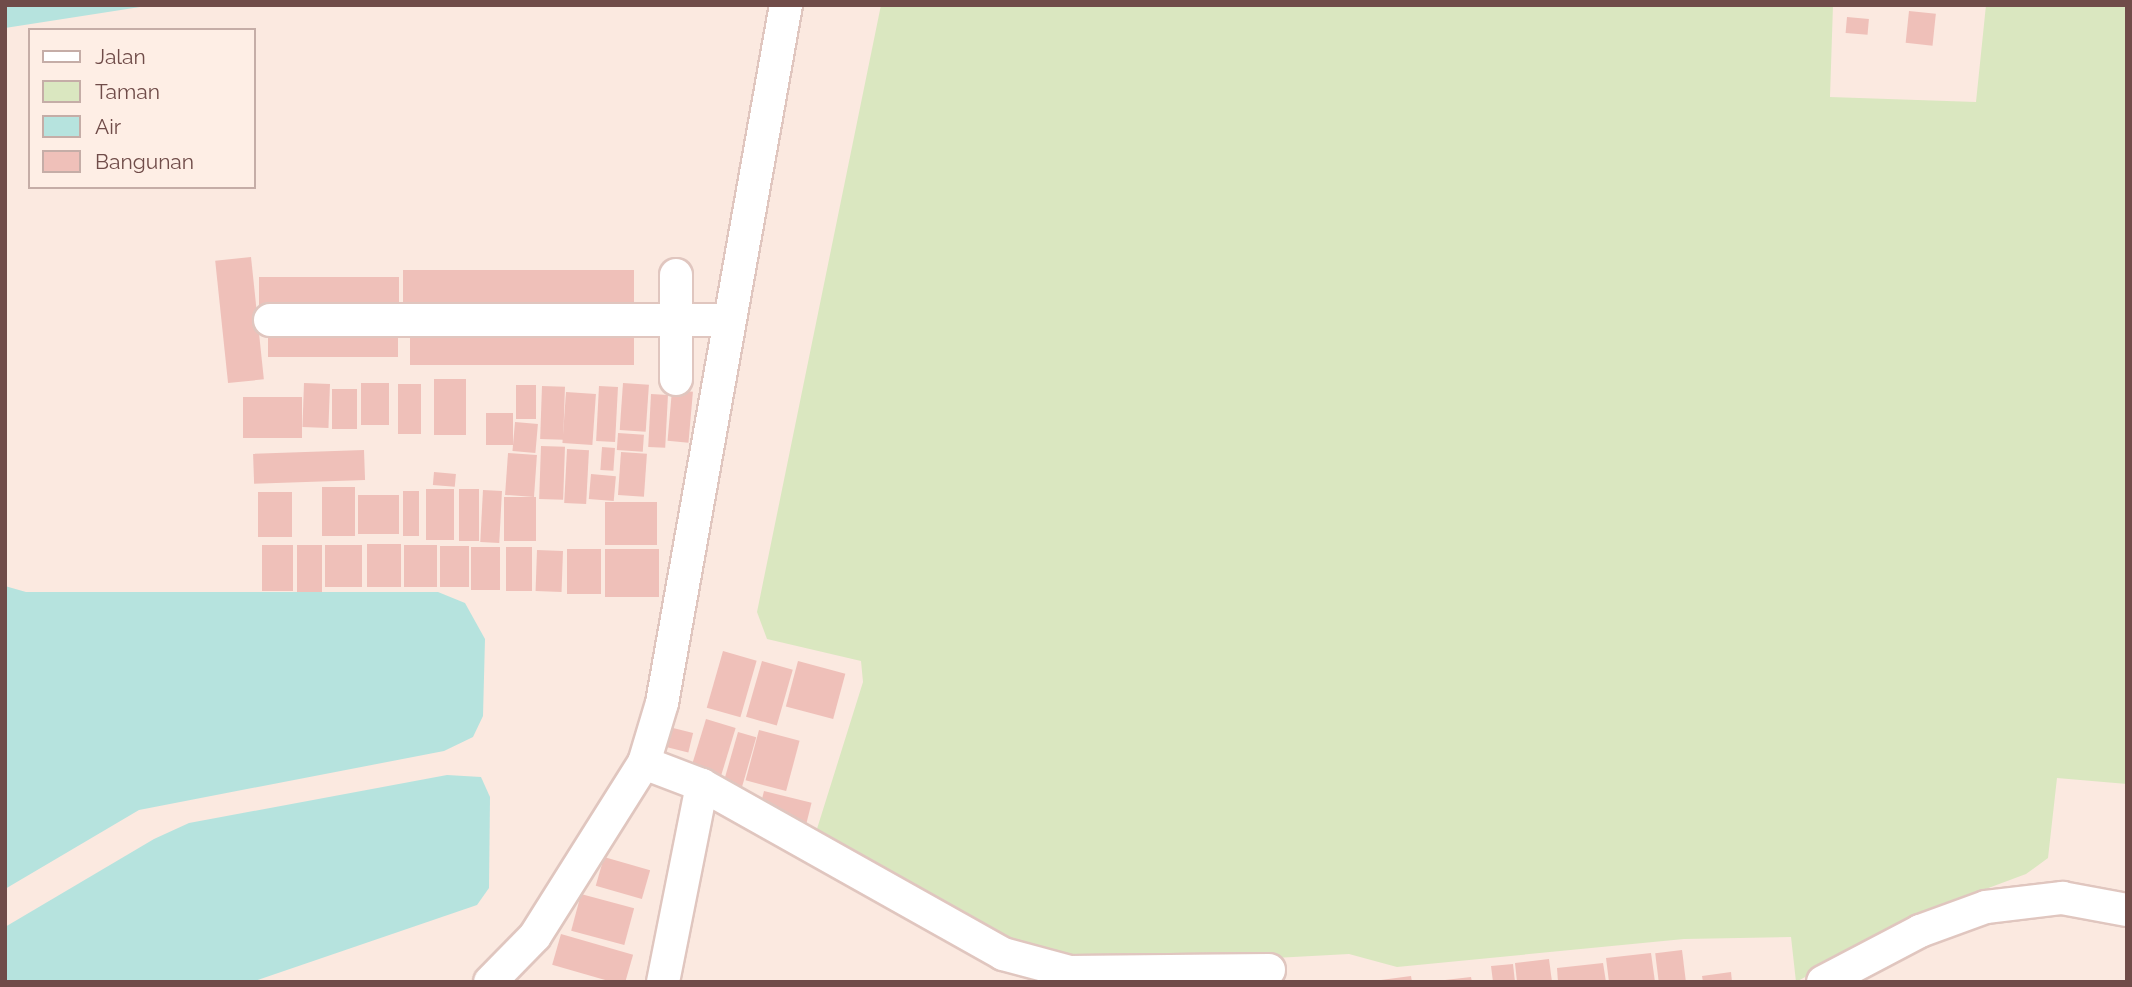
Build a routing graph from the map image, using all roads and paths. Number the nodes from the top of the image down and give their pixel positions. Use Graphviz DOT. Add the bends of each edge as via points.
graph roads {
  1 [pos="786,5"];
  2 [pos="676,275"];
  3 [pos="270,320"];
  4 [pos="726,320"];
  5 [pos="676,322"];
  6 [pos="676,379"];
  7 [pos="652,766"];
  8 [pos="696,783"];
  9 [pos="2127,910"];
  10 [pos="1269,970"];
  11 [pos="490,982"];
  12 [pos="663,982"];
  13 [pos="1823,982"];
  1 -- 4 [label="street"];
  2 -- 5 [label="street"];
  3 -- 5 [label="street"];
  4 -- 5 [label="street"];
  4 -- 7 [label="street"];
  5 -- 6 [label="street"];
  7 -- 8 [label="street"];
  7 -- 11 [label="street" via="535,936"];
  8 -- 10 [label="street" via="1003,954 1070,972"];
  8 -- 12 [label="street"];
  9 -- 13 [label="street" via="2062,898 1986,907 1920,931"];
}
